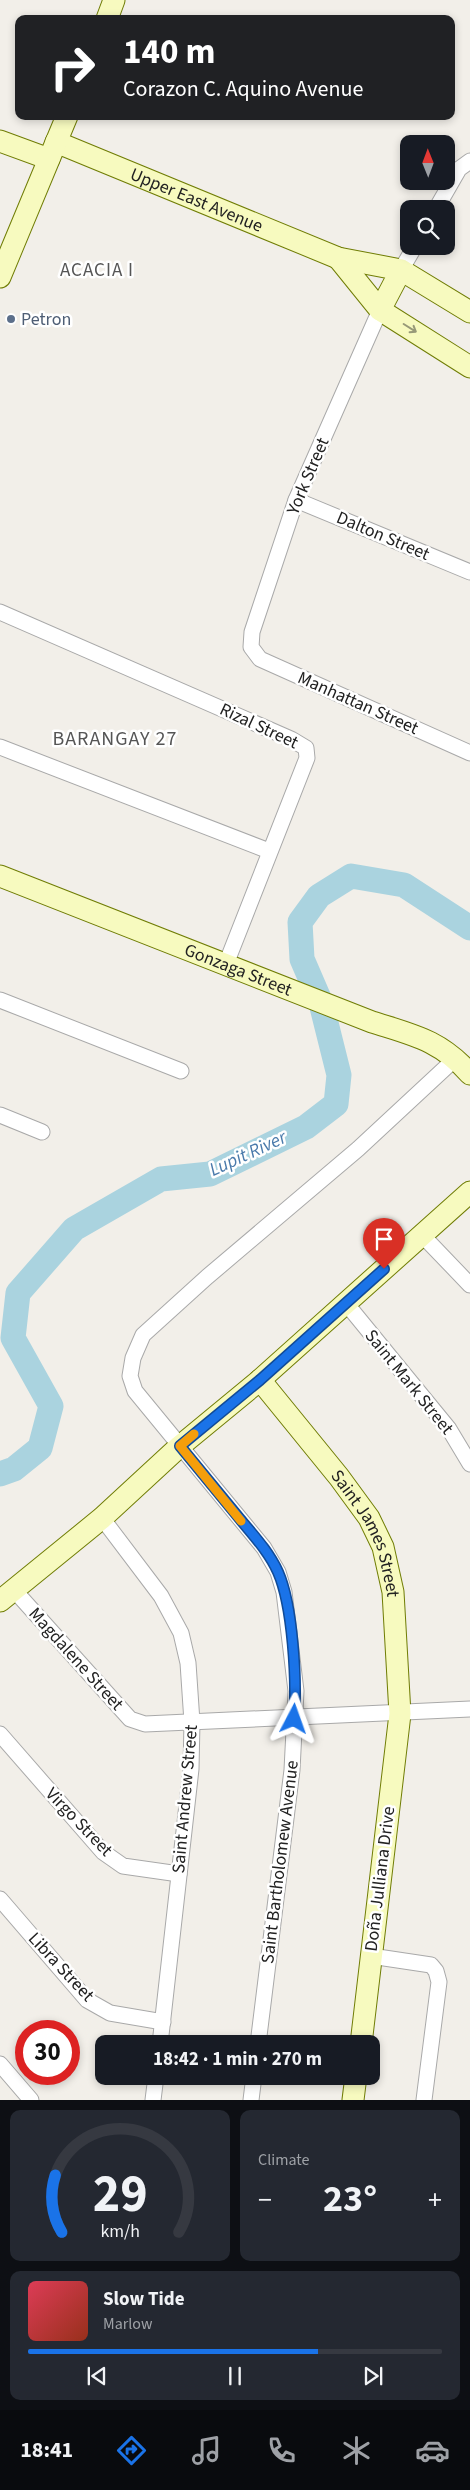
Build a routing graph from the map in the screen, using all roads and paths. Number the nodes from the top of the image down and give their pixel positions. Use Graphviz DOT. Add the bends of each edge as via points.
graph roads {
  1 [pos="114,0"];
  2 [pos="108,15"];
  3 [pos="65,120"];
  4 [pos="0,141"];
  5 [pos="53,150"];
  6 [pos="470,161"];
  7 [pos="441,200"];
  8 [pos="409,255"];
  9 [pos="338,258"];
  10 [pos="401,270"];
  11 [pos="0,277"];
  12 [pos="380,310"];
  13 [pos="470,312"];
  14 [pos="470,367"];
  15 [pos="296,500"];
  16 [pos="470,572"];
  17 [pos="0,612"];
  18 [pos="251,647"];
  19 [pos="0,747"];
  20 [pos="470,753"];
  21 [pos="269,851"];
  22 [pos="0,876"];
  23 [pos="226,964"];
  24 [pos="0,1000"];
  25 [pos="456,1058"];
  26 [pos="182,1071"];
  27 [pos="470,1074"];
  28 [pos="0,1115"];
  29 [pos="42,1132"];
  30 [pos="470,1192"];
  31 [pos="422,1235"];
  32 [pos="470,1286"];
  33 [pos="345,1302"];
  34 [pos="260,1380"];
  35 [pos="180,1446"];
  36 [pos="470,1464"];
  37 [pos="102,1518"];
  38 [pos="7,1596"];
  39 [pos="470,1710"];
  40 [pos="400,1714"];
  41 [pos="294,1719"];
  42 [pos="192,1722"];
  43 [pos="0,1734"];
  44 [pos="179,1874"];
  45 [pos="0,1899"];
  46 [pos="371,1956"];
  47 [pos="163,2022"];
  48 [pos="161,2035"];
  49 [pos="259,2035"];
  50 [pos="361,2035"];
  51 [pos="0,2064"];
  52 [pos="155,2085"];
  53 [pos="253,2085"];
  54 [pos="355,2085"];
  55 [pos="31,2100"];
  56 [pos="153,2100"];
  57 [pos="251,2100"];
  58 [pos="354,2100"];
  59 [pos="424,2100"];
  1 -- 2 [label="street"];
  3 -- 5 [label="street"];
  4 -- 5 [label="street, Upper East Avenue"];
  5 -- 9 [label="street, Upper East Avenue"];
  5 -- 11 [label="street"];
  6 -- 7 [label="street" via="459,169"];
  8 -- 10 [label="street"];
  9 -- 10 [label="street, Upper East Avenue"];
  9 -- 12 [label="street, Upper East Avenue"];
  10 -- 12 [label="street"];
  10 -- 13 [label="street, Upper East Avenue"];
  12 -- 14 [label="street, Upper East Avenue, one-way"];
  12 -- 15 [label="street, York Street"];
  15 -- 16 [label="street, Dalton Street"];
  15 -- 18 [label="street, York Street" via="252,632"];
  17 -- 21 [label="street, Rizal Street" via="306,748 307,758"];
  18 -- 20 [label="street, Manhattan Street" via="260,659"];
  19 -- 21 [label="street"];
  21 -- 23 [label="street, Rizal Street"];
  22 -- 23 [label="street, Gonzaga Street"];
  23 -- 25 [label="street, Gonzaga Street" via="372,1022 420,1037"];
  24 -- 26 [label="street"];
  25 -- 27 [label="street, Gonzaga Street"];
  25 -- 35 [label="street, Saint Bartholomew Avenue" via="358,1149 206,1277 143,1335 133,1358 130,1376 135,1391"];
  28 -- 29 [label="street"];
  30 -- 31 [label="street"];
  31 -- 32 [label="street"];
  31 -- 33 [label="street"];
  33 -- 34 [label="street"];
  33 -- 36 [label="street, Saint Mark Street" via="449,1429"];
  34 -- 35 [label="street"];
  34 -- 40 [label="street, Saint James Street" via="349,1490 369,1518 383,1547 393,1592"];
  35 -- 37 [label="street"];
  35 -- 41 [label="street, Saint Bartholomew Avenue" via="264,1548 278,1572 292,1650 296,1691"];
  37 -- 38 [label="street"];
  37 -- 42 [label="street, Saint Andrew Street" via="161,1596 181,1633 188,1664"];
  38 -- 42 [label="street, Magdalene Street" via="130,1719 161,1725"];
  39 -- 40 [label="street, Magdalene Street"];
  40 -- 41 [label="street, Magdalene Street"];
  40 -- 46 [label="street, Doña Julliana Drive"];
  41 -- 42 [label="street, Magdalene Street"];
  41 -- 49 [label="street, Saint Bartholomew Avenue" via="292,1770"];
  42 -- 44 [label="street, Saint Andrew Street" via="191,1768"];
  43 -- 44 [label="street, Virgo Street" via="102,1852 123,1866"];
  44 -- 47 [label="street, Saint Andrew Street"];
  45 -- 47 [label="street, Libra Street" via="87,2000 110,2013"];
  46 -- 50 [label="street, Doña Julliana Drive"];
  46 -- 59 [label="street" via="431,1965 436,1971 439,1982"];
  47 -- 48 [label="street, Saint Andrew Street"];
  51 -- 55 [label="street"];
  52 -- 56 [label="street"];
  53 -- 57 [label="street"];
  54 -- 58 [label="street"];
}
